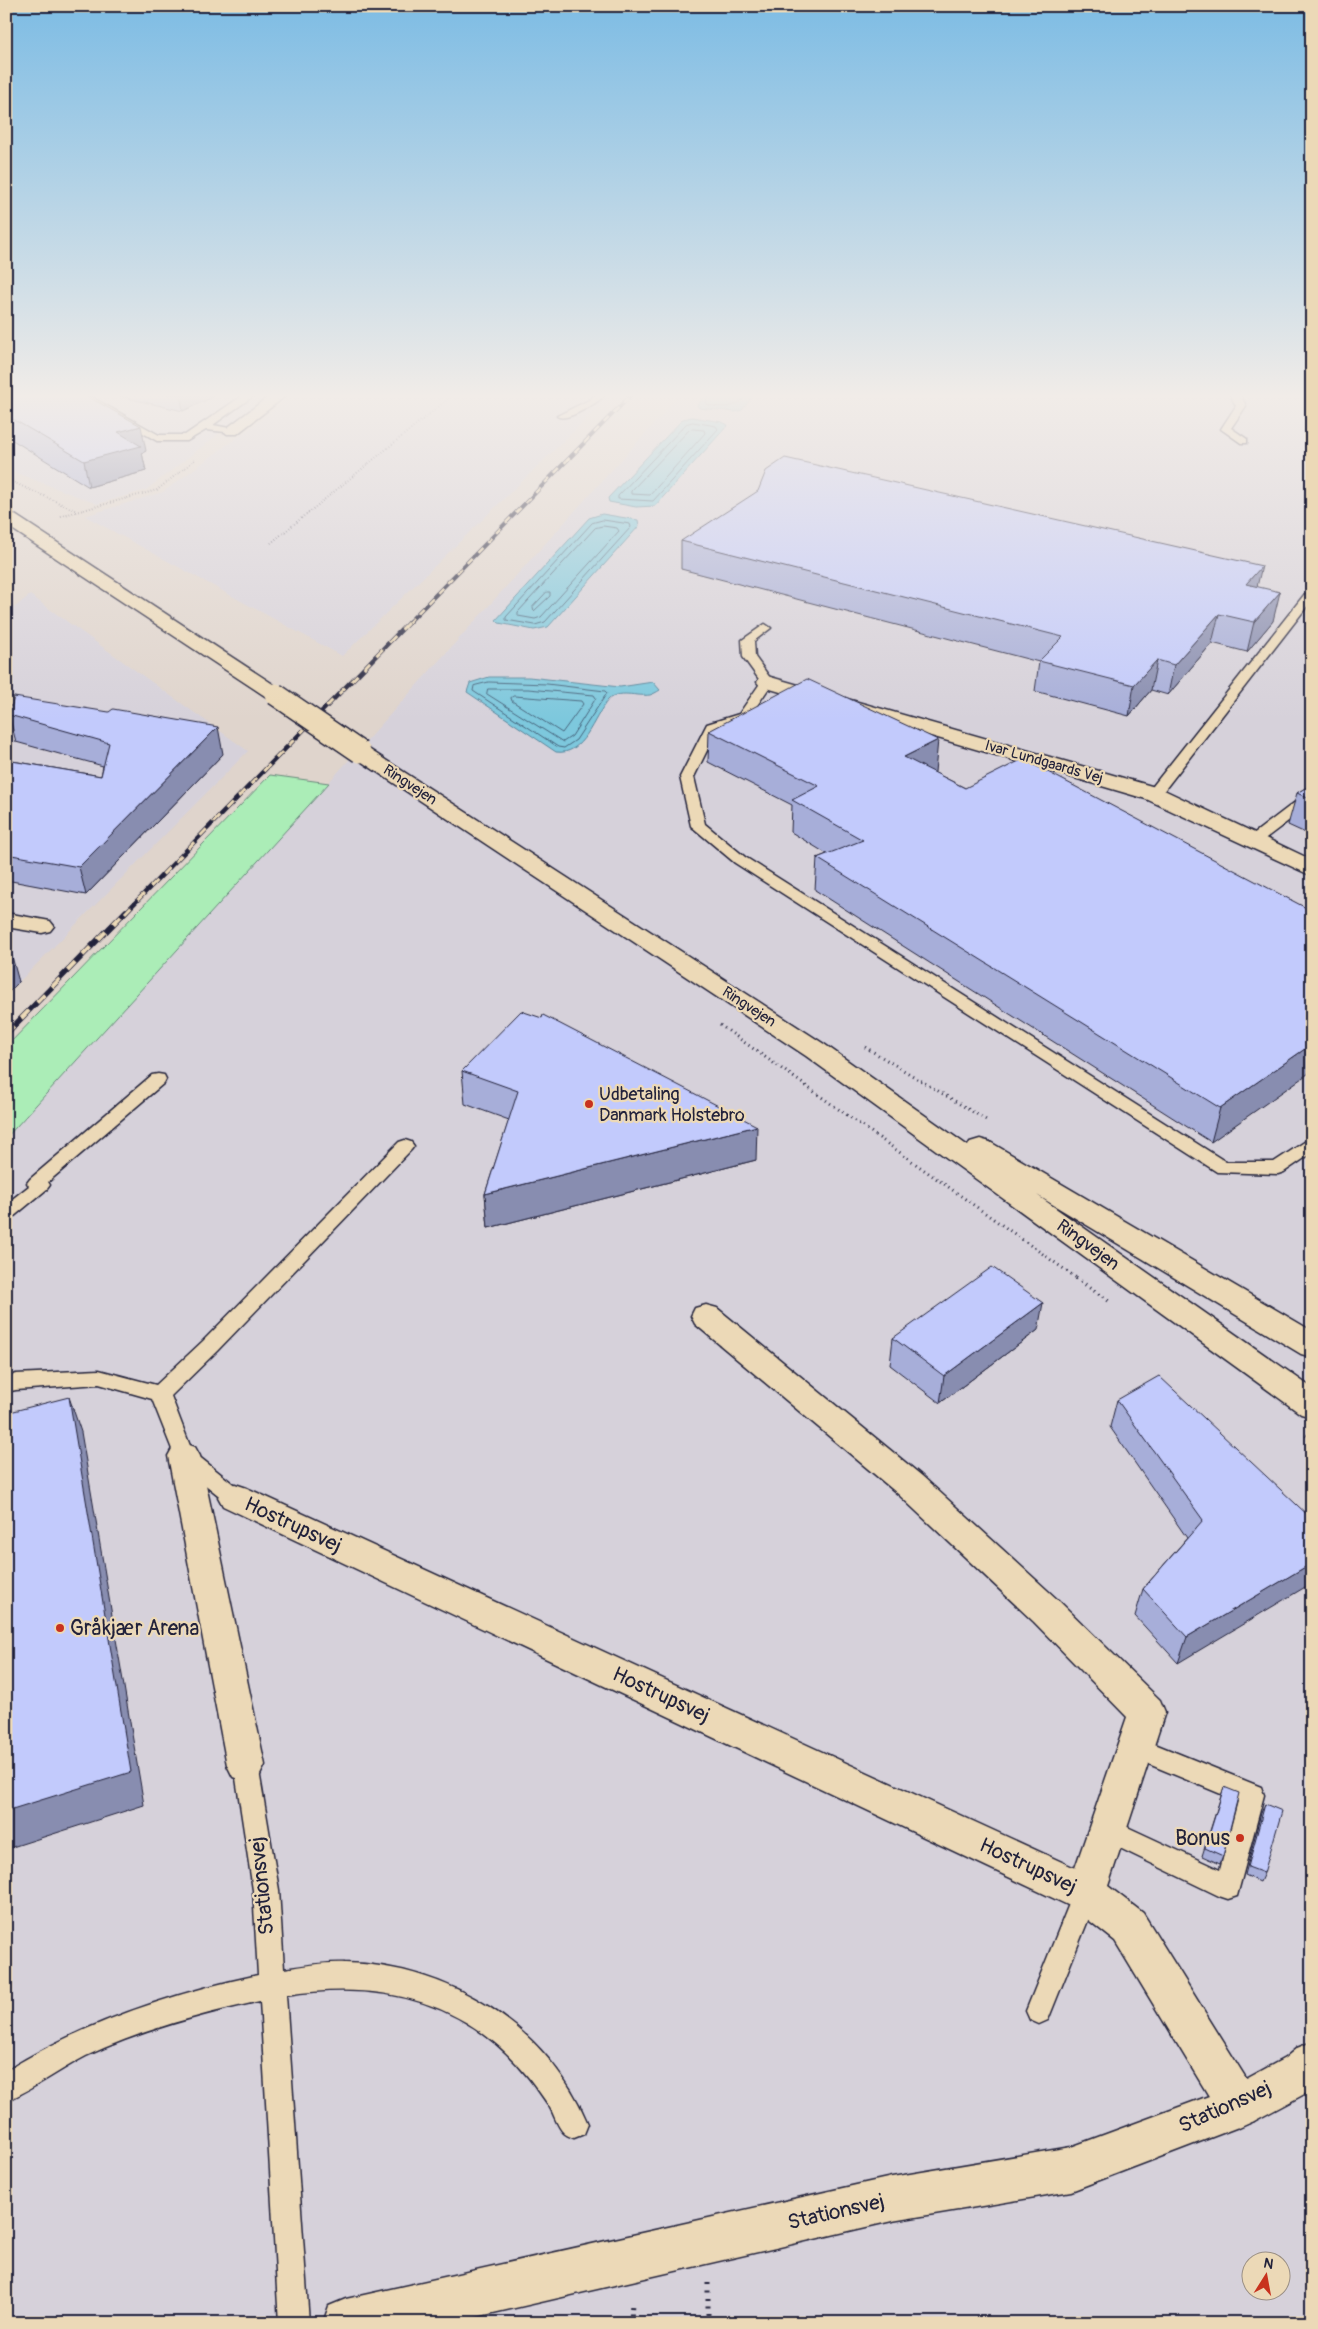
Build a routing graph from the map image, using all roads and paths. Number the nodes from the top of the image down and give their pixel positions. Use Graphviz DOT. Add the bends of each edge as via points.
graph roads {
  1 [pos="57,503"];
  2 [pos="111,503"];
  3 [pos="321,503"];
  4 [pos="77,512"];
  5 [pos="61,516"];
  6 [pos="6,517"];
  7 [pos="271,543"];
  8 [pos="1308,597"];
  9 [pos="765,628"];
  10 [pos="766,682"];
  11 [pos="6,700"];
  12 [pos="43,711"];
  13 [pos="1154,794"];
  14 [pos="1312,796"];
  15 [pos="1253,841"];
  16 [pos="1312,869"];
  17 [pos="6,920"];
  18 [pos="42,926"];
  19 [pos="713,1020"];
  20 [pos="864,1046"];
  21 [pos="815,1050"];
  22 [pos="158,1080"];
  23 [pos="989,1121"];
  24 [pos="1312,1144"];
  25 [pos="405,1146"];
  26 [pos="6,1214"];
  27 [pos="1111,1303"];
  28 [pos="706,1316"];
  29 [pos="1312,1346"];
  30 [pos="6,1385"];
  31 [pos="160,1394"];
  32 [pos="1312,1405"];
  33 [pos="1304,1434"];
  34 [pos="1312,1439"];
  35 [pos="184,1456"];
  36 [pos="235,1497"];
  37 [pos="1135,1747"];
  38 [pos="246,1765"];
  39 [pos="1108,1830"];
  40 [pos="1086,1893"];
  41 [pos="272,1983"];
  42 [pos="1039,2011"];
  43 [pos="1312,2063"];
  44 [pos="6,2087"];
  45 [pos="1239,2106"];
  46 [pos="574,2124"];
  47 [pos="294,2323"];
  48 [pos="346,2323"];
  1 -- 4 [label="path"];
  2 -- 4 [label="path"];
  3 -- 7 [label="path"];
  4 -- 5 [label="path"];
  6 -- 21 [label="street, Ringvejen, bridge"];
  8 -- 13 [label="lane"];
  9 -- 10 [label="lane" via="748,640 749,657"];
  10 -- 13 [label="street, Ivar Lundgaards Vej"];
  10 -- 24 [label="lane" via="743,717 712,727 687,777 698,826 740,860 1223,1168 1278,1168"];
  11 -- 12 [label="lane"];
  13 -- 15 [label="street, Ivar Lundgaards Vej"];
  14 -- 15 [label="lane"];
  15 -- 16 [label="street, Ivar Lundgaards Vej"];
  17 -- 18 [label="street"];
  19 -- 27 [label="path"];
  20 -- 23 [label="path"];
  21 -- 29 [label="street, Ringvejen"];
  21 -- 32 [label="street, Ringvejen"];
  22 -- 26 [label="lane"];
  25 -- 31 [label="lane"];
  28 -- 37 [label="street, Hostrupsvej" via="910,1485 1046,1611 1147,1712"];
  30 -- 31 [label="lane" via="99,1377"];
  31 -- 35 [label="lane"];
  33 -- 34 [label="path"];
  35 -- 36 [label="lane"];
  35 -- 38 [label="street, Stationsvej"];
  36 -- 40 [label="street, Hostrupsvej"];
  37 -- 39 [label="street, Hostrupsvej"];
  37 -- 39 [label="lane" via="1252,1795 1228,1887"];
  38 -- 41 [label="lane, Stationsvej" via="266,1890"];
  39 -- 40 [label="street, Hostrupsvej"];
  40 -- 42 [label="lane"];
  40 -- 45 [label="street, Hostrupsvej" via="1129,1928"];
  41 -- 44 [label="lane" via="156,2014 84,2042"];
  41 -- 46 [label="lane" via="338,1976 391,1980 434,1990 513,2039 536,2063 563,2100"];
  41 -- 47 [label="lane, Stationsvej"];
  43 -- 45 [label="street, Stationsvej" via="1300,2073"];
  45 -- 48 [label="street, Stationsvej" via="1071,2169 892,2199"];
}
